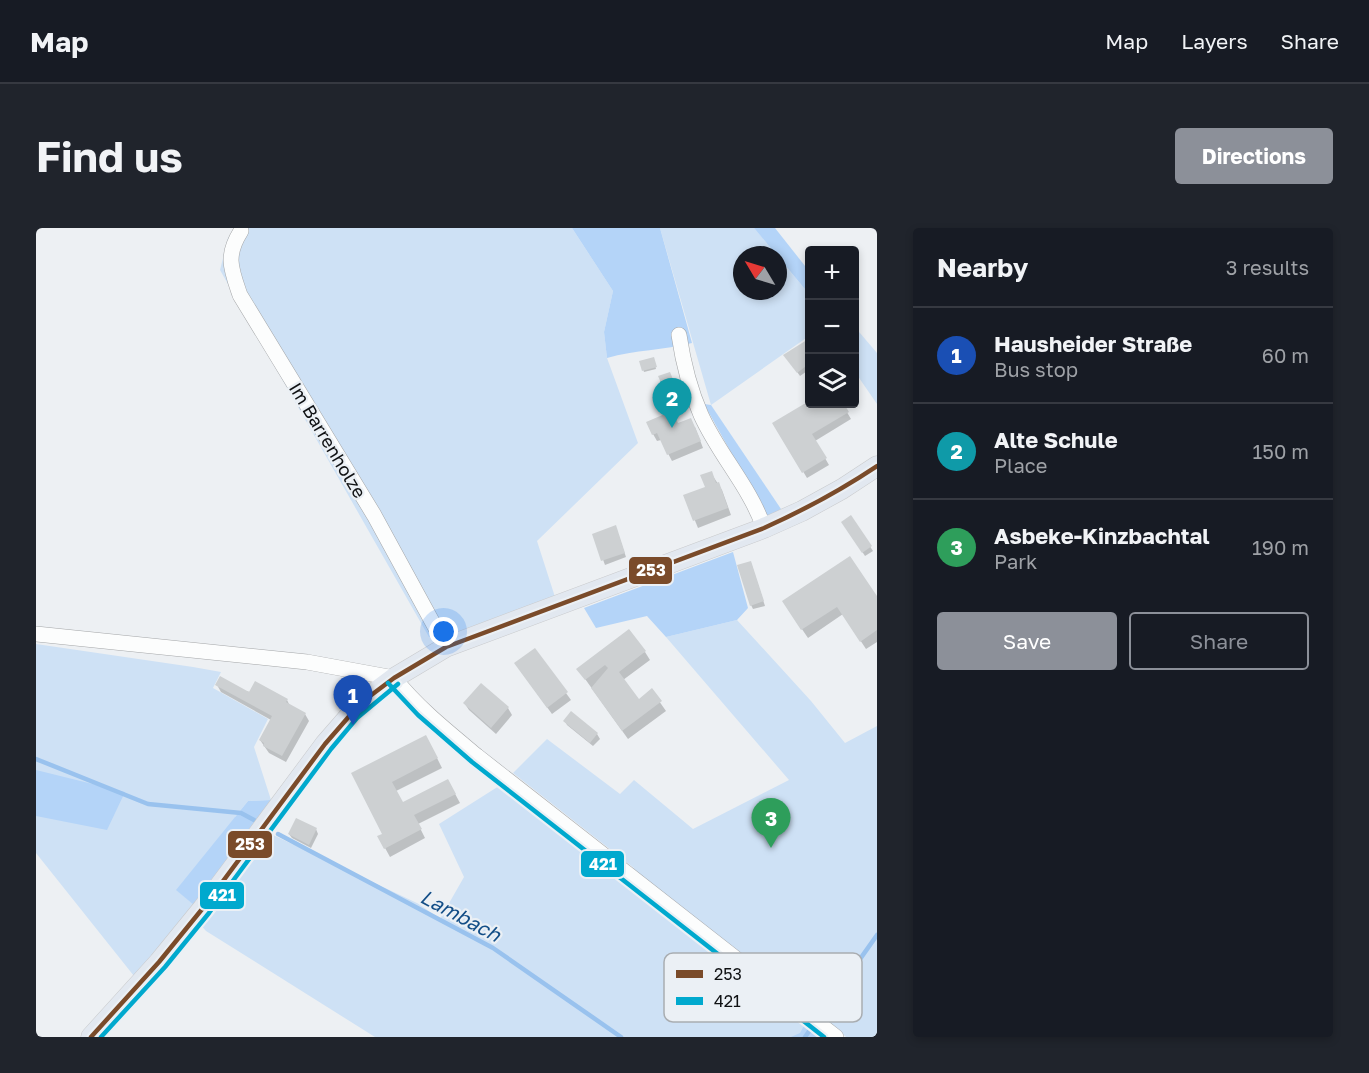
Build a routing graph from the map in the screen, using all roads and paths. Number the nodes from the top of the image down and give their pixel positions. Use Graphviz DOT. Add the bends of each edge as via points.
graph roads {
  1 [pos="241,231"];
  2 [pos="679,335"];
  3 [pos="877,466"];
  4 [pos="764,528"];
  5 [pos="36,633"];
  6 [pos="446,647"];
  7 [pos="394,678"];
  8 [pos="729,953"];
  9 [pos="818,1022"];
  10 [pos="834,1035"];
  11 [pos="91,1037"];
  1 -- 6 [label="street, Im Barrenholze" via="231,250 230,267 240,295 374,515"];
  2 -- 4 [label="street" via="682,358 702,416 758,510"];
  3 -- 4 [label="main road" via="832,495"];
  4 -- 6 [label="main road"];
  5 -- 7 [label="street" via="307,662"];
  6 -- 7 [label="main road"];
  7 -- 8 [label="street" via="431,718 477,756"];
  7 -- 11 [label="main road" via="370,696 325,744 203,908"];
  9 -- 10 [label="street"];
}
